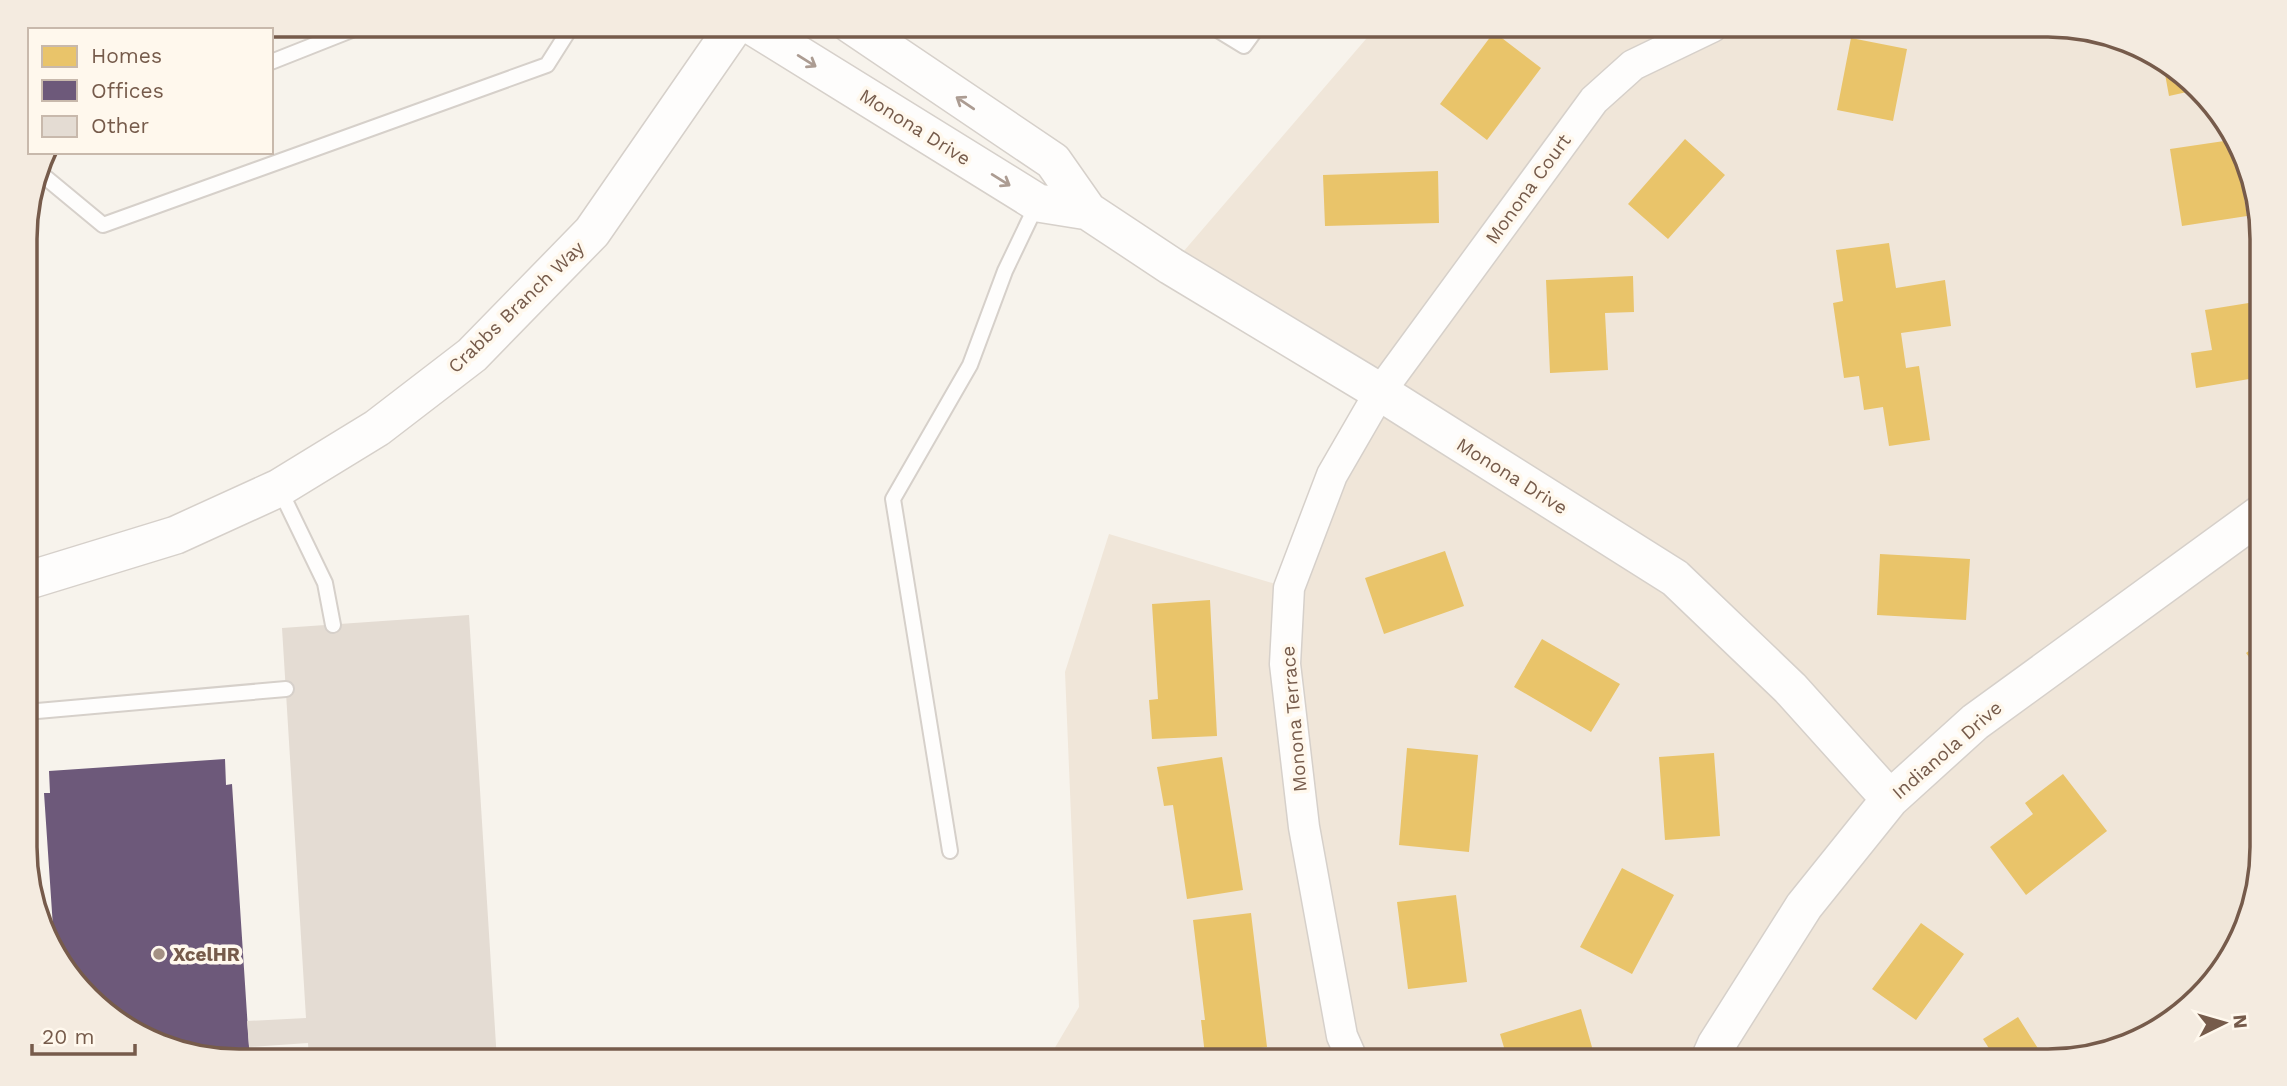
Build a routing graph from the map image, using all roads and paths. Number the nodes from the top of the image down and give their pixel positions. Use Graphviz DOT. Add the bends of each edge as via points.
graph roads {
  1 [pos="334,37"];
  2 [pos="562,37"];
  3 [pos="565,37"];
  4 [pos="727,37"];
  5 [pos="770,37"];
  6 [pos="869,37"];
  7 [pos="1229,37"];
  8 [pos="1251,37"];
  9 [pos="1691,37"];
  10 [pos="563,40"];
  11 [pos="273,61"];
  12 [pos="47,178"];
  13 [pos="1038,203"];
  14 [pos="1088,211"];
  15 [pos="1380,392"];
  16 [pos="279,488"];
  17 [pos="2250,522"];
  18 [pos="37,577"];
  19 [pos="332,625"];
  20 [pos="286,689"];
  21 [pos="37,711"];
  22 [pos="1890,799"];
  23 [pos="950,851"];
  24 [pos="1348,1049"];
  25 [pos="1714,1049"];
  1 -- 11 [label="lane"];
  2 -- 10 [label="lane"];
  3 -- 10 [label="lane"];
  4 -- 16 [label="street, Crabbs Branch Way" via="592,232 472,355 377,428"];
  5 -- 13 [label="street, Monona Drive, one-way"];
  14 -- 6 [label="street, Monona Drive, one-way" via="1053,162"];
  7 -- 8 [label="lane" via="1244,46"];
  9 -- 15 [label="street, Monona Court" via="1633,65 1594,100"];
  10 -- 12 [label="lane" via="547,65 103,225"];
  13 -- 14 [label="street, Monona Drive"];
  13 -- 23 [label="lane" via="1005,271 970,365 893,499"];
  14 -- 15 [label="street, Monona Drive"];
  15 -- 22 [label="street, Monona Drive" via="1675,578 1790,688"];
  15 -- 24 [label="street, Monona Terrace" via="1332,475 1289,588 1285,664 1304,827"];
  16 -- 18 [label="street, Crabbs Branch Way" via="176,535"];
  16 -- 19 [label="lane" via="325,583"];
  17 -- 22 [label="street, Indianola Drive" via="1975,722"];
  20 -- 21 [label="lane"];
  22 -- 25 [label="street, Indianola Drive" via="1804,906"];
}
